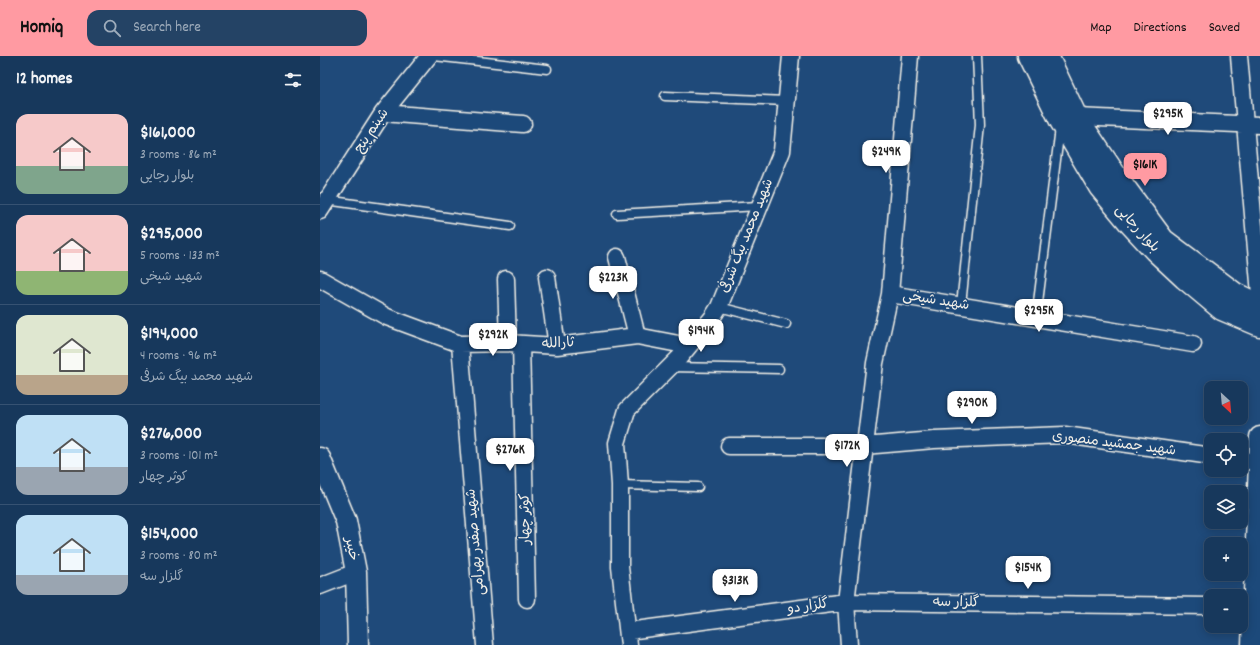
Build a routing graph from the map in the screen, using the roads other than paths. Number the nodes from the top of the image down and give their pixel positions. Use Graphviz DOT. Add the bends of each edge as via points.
graph roads {
  1 [pos="429,56"];
  2 [pos="434,56"];
  3 [pos="791,56"];
  4 [pos="910,56"];
  5 [pos="977,56"];
  6 [pos="1029,56"];
  7 [pos="1047,56"];
  8 [pos="1239,56"];
  9 [pos="547,69"];
  10 [pos="665,96"];
  11 [pos="786,101"];
  12 [pos="383,113"];
  13 [pos="1068,119"];
  14 [pos="523,124"];
  15 [pos="1244,125"];
  16 [pos="1260,125"];
  17 [pos="323,206"];
  18 [pos="759,206"];
  19 [pos="617,214"];
  20 [pos="510,226"];
  21 [pos="1258,241"];
  22 [pos="617,258"];
  23 [pos="547,277"];
  24 [pos="320,279"];
  25 [pos="506,279"];
  26 [pos="890,294"];
  27 [pos="1260,294"];
  28 [pos="961,306"];
  29 [pos="1260,306"];
  30 [pos="719,307"];
  31 [pos="1036,318"];
  32 [pos="786,324"];
  33 [pos="1260,324"];
  34 [pos="637,336"];
  35 [pos="460,344"];
  36 [pos="514,344"];
  37 [pos="1193,344"];
  38 [pos="557,346"];
  39 [pos="689,346"];
  40 [pos="668,367"];
  41 [pos="779,369"];
  42 [pos="1260,437"];
  43 [pos="729,446"];
  44 [pos="864,446"];
  45 [pos="1204,455"];
  46 [pos="1250,461"];
  47 [pos="321,466"];
  48 [pos="620,485"];
  49 [pos="698,487"];
  50 [pos="1258,546"];
  51 [pos="356,572"];
  52 [pos="320,586"];
  53 [pos="528,599"];
  54 [pos="1248,601"];
  55 [pos="846,602"];
  56 [pos="1204,606"];
  57 [pos="1248,614"];
  58 [pos="628,638"];
  59 [pos="358,645"];
  60 [pos="484,645"];
  61 [pos="849,645"];
  62 [pos="1252,645"];
  1 -- 12 [label="street, شبنم پنج"];
  2 -- 9 [label="lane"];
  3 -- 11 [label="street, شهید محمد بیگ شرفی"];
  4 -- 26 [label="street, شهید شیخی"];
  5 -- 28 [label="lane" via="980,125"];
  6 -- 13 [label="main road, بلوار رجایی"];
  7 -- 13 [label="main road, بلوار رجایی"];
  8 -- 15 [label="street"];
  10 -- 11 [label="lane"];
  11 -- 18 [label="street, شهید محمد بیگ شرفی" via="782,151"];
  12 -- 14 [label="street"];
  12 -- 17 [label="street, شبنم پنج"];
  13 -- 15 [label="street"];
  13 -- 29 [label="main road, بلوار رجایی" via="1115,175 1163,240 1235,294"];
  13 -- 31 [label="lane"];
  13 -- 33 [label="main road, بلوار رجایی" via="1100,187 1155,250 1222,309"];
  15 -- 16 [label="street"];
  15 -- 21 [label="street"];
  17 -- 20 [label="lane"];
  18 -- 19 [label="lane"];
  18 -- 30 [label="street, شهید محمد بیگ شرفی"];
  21 -- 27 [label="street"];
  22 -- 34 [label="street"];
  23 -- 38 [label="street"];
  24 -- 35 [label="street, ثارالله" via="387,317"];
  25 -- 36 [label="street, کوثر چهار"];
  26 -- 28 [label="street, شهید شیخی"];
  26 -- 44 [label="street" via="875,363"];
  28 -- 31 [label="street, شهید شیخی"];
  30 -- 32 [label="lane"];
  30 -- 39 [label="street, شهید محمد بیگ شرفی"];
  31 -- 37 [label="street, شهید شیخی"];
  34 -- 38 [label="street, ثارالله"];
  34 -- 39 [label="street, ثارالله"];
  35 -- 36 [label="street, ثارالله"];
  35 -- 60 [label="street, شهید صفدر بهرامی"];
  36 -- 38 [label="street, ثارالله"];
  36 -- 53 [label="street, کوثر چهار"];
  39 -- 40 [label="street, شهید محمد بیگ شرفی"];
  40 -- 41 [label="lane"];
  40 -- 48 [label="street, شهید محمد بیگ شرفی" via="627,410 617,443"];
  42 -- 46 [label="street"];
  43 -- 44 [label="street, شهید جمشید منصوری"];
  44 -- 45 [label="street, شهید جمشید منصوری" via="934,440 1065,435"];
  44 -- 55 [label="street"];
  46 -- 50 [label="street"];
  47 -- 51 [label="street, خیبر" via="346,521"];
  48 -- 49 [label="lane"];
  48 -- 58 [label="street, شهید محمد بیگ شرفی" via="620,567"];
  50 -- 54 [label="street"];
  51 -- 52 [label="street"];
  51 -- 59 [label="street, خیبر"];
  55 -- 56 [label="street, گلزار سه"];
  55 -- 58 [label="street, گلزار دو"];
  55 -- 61 [label="street"];
  57 -- 62 [label="street"];
}
